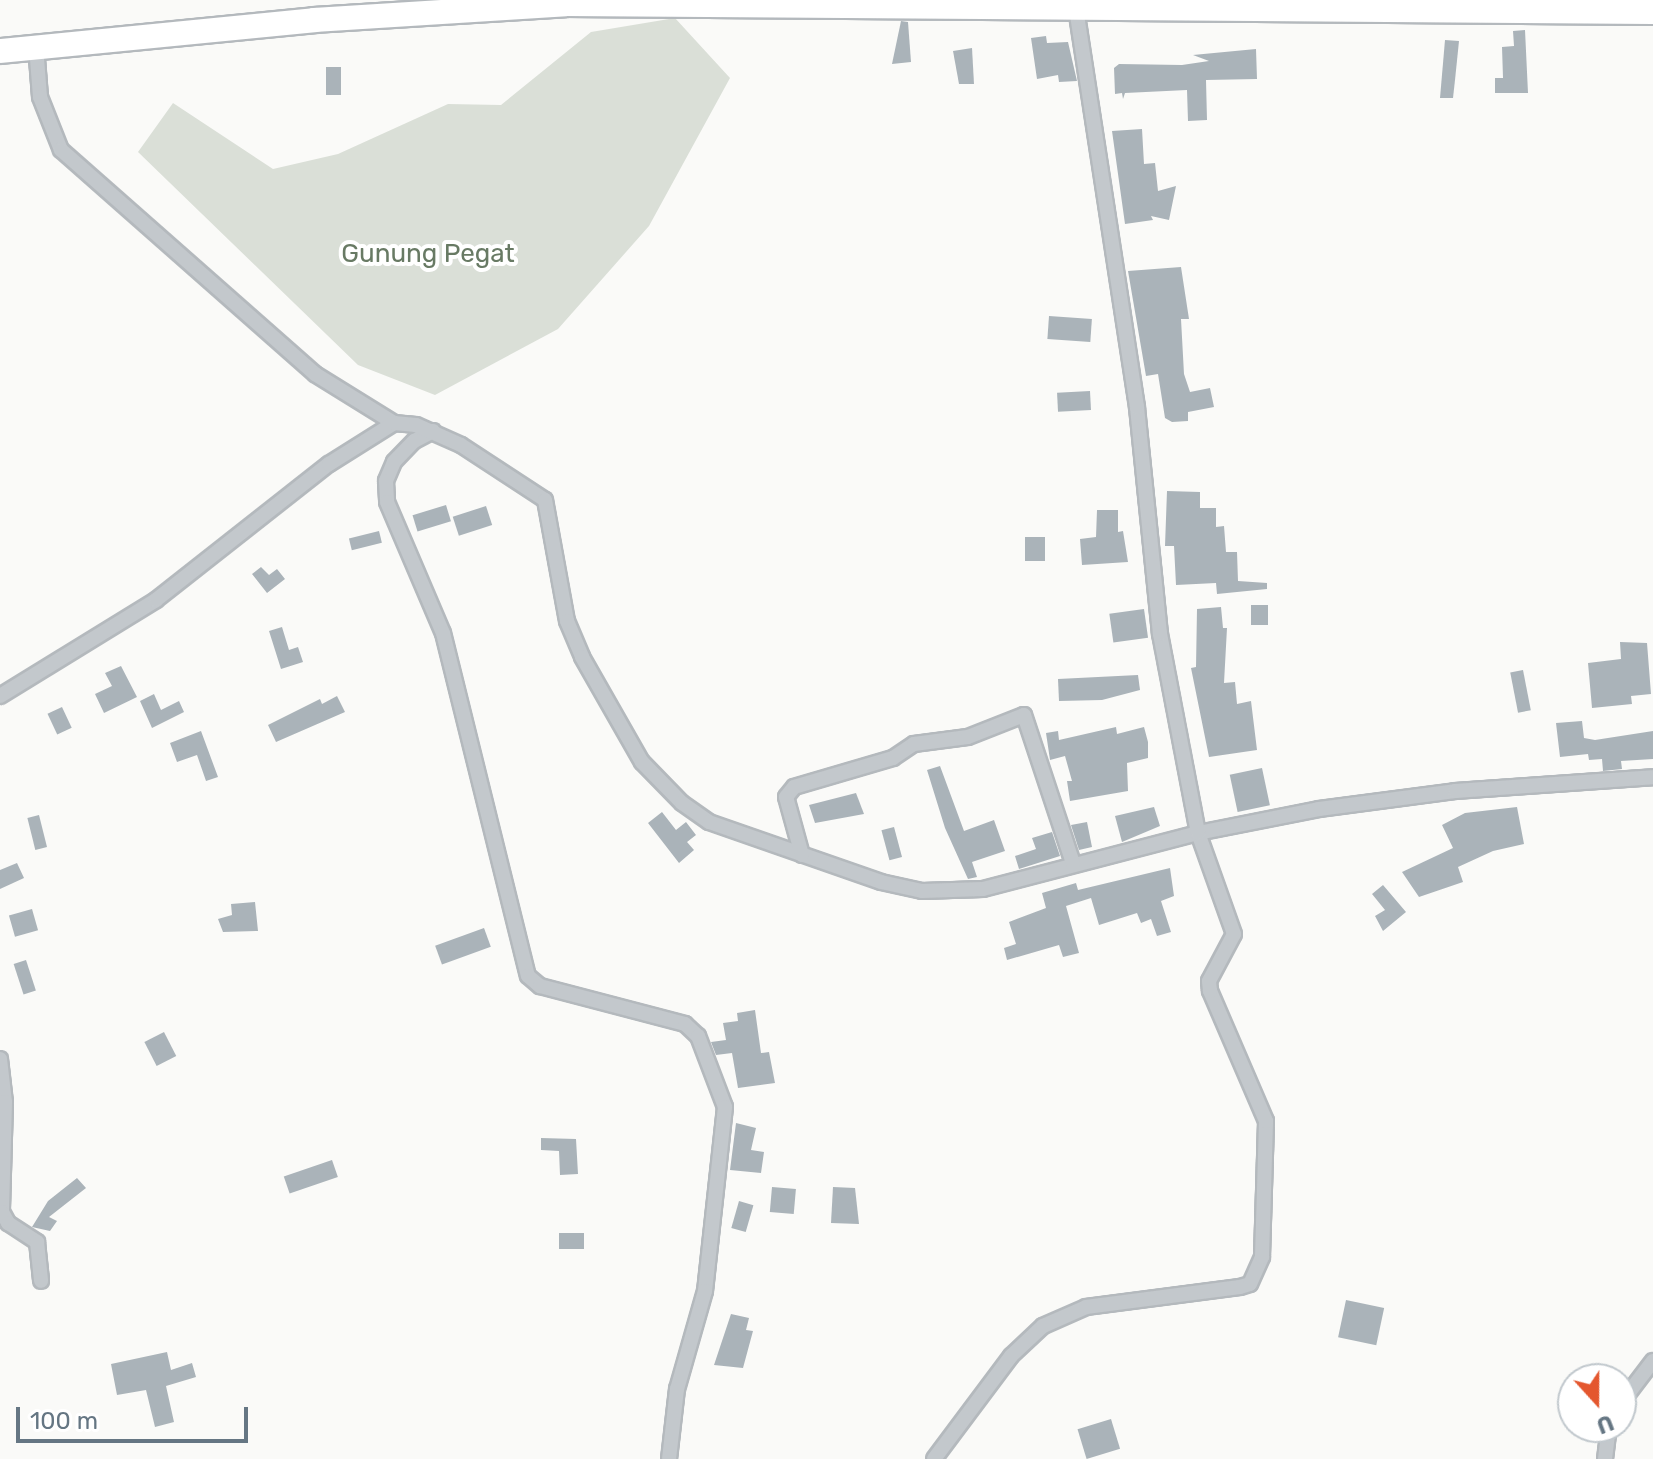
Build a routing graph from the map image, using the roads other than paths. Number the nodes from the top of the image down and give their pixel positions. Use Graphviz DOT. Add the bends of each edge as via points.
graph roads {
  1 [pos="1076,9"];
  2 [pos="1653,12"];
  3 [pos="20,49"];
  4 [pos="394,423"];
  5 [pos="433,431"];
  6 [pos="0,696"];
  7 [pos="1653,777"];
  8 [pos="1198,833"];
  9 [pos="802,855"];
  10 [pos="1073,863"];
  11 [pos="0,1059"];
  12 [pos="41,1281"];
  13 [pos="1653,1361"];
  14 [pos="1637,1382"];
  15 [pos="669,1459"];
  16 [pos="934,1459"];
  1 -- 2 [label="highway"];
  1 -- 3 [label="highway" via="565,4 314,20"];
  1 -- 8 [label="street" via="1137,407 1160,634"];
  3 -- 4 [label="street" via="61,150 315,374"];
  4 -- 5 [label="street"];
  4 -- 6 [label="street" via="329,464 156,600"];
  5 -- 9 [label="street" via="545,500 567,621 605,701 653,776 709,822"];
  5 -- 15 [label="street" via="394,462 386,481 387,502 443,633 528,976 540,986 685,1024 698,1036 725,1107 705,1291 677,1389"];
  7 -- 8 [label="street" via="1455,791 1319,809"];
  8 -- 10 [label="street"];
  8 -- 16 [label="street" via="1234,934 1209,981 1210,991 1266,1121 1269,1144 1258,1271 1250,1284 1240,1287 1086,1307 1043,1326 1011,1356"];
  9 -- 10 [label="street" via="922,891 983,889"];
  9 -- 10 [label="street" via="786,797 794,787 878,763 914,744 968,737 1024,715"];
  11 -- 12 [label="street" via="5,1102 2,1212 8,1223 37,1242"];
  13 -- 14 [label="street"];
}
